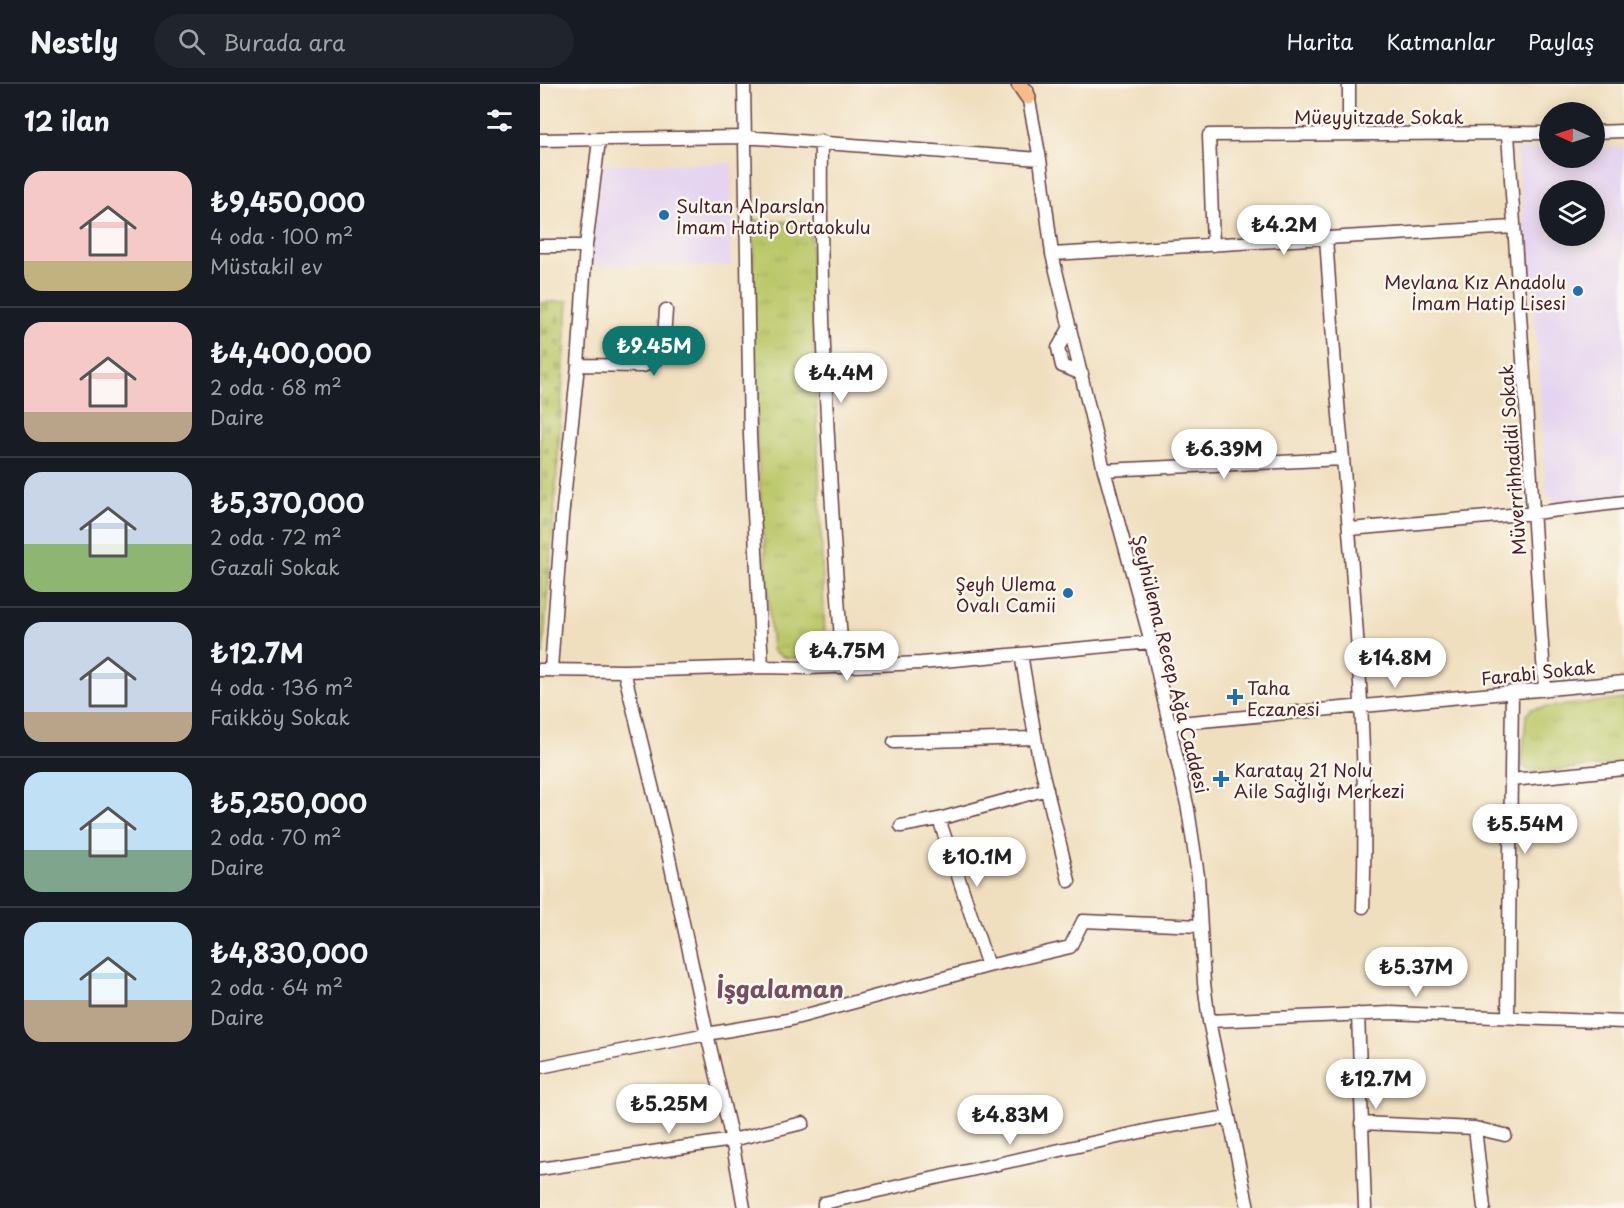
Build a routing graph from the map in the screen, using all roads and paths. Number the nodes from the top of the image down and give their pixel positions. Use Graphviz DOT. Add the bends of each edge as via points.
graph roads {
  1 [pos="744,84"];
  2 [pos="1349,84"];
  3 [pos="1025,87"];
  4 [pos="1624,131"];
  5 [pos="1605,132"];
  6 [pos="1349,133"];
  7 [pos="1539,133"];
  8 [pos="1508,134"];
  9 [pos="744,136"];
  10 [pos="540,140"];
  11 [pos="599,140"];
  12 [pos="821,141"];
  13 [pos="1040,159"];
  14 [pos="1514,227"];
  15 [pos="1326,238"];
  16 [pos="1213,245"];
  17 [pos="540,246"];
  18 [pos="586,246"];
  19 [pos="1052,254"];
  20 [pos="666,310"];
  21 [pos="1070,327"];
  22 [pos="578,365"];
  23 [pos="1082,374"];
  24 [pos="1343,459"];
  25 [pos="1104,470"];
  26 [pos="1624,502"];
  27 [pos="1534,513"];
  28 [pos="1350,529"];
  29 [pos="1151,642"];
  30 [pos="1021,654"];
  31 [pos="762,667"];
  32 [pos="843,667"];
  33 [pos="546,670"];
  34 [pos="624,671"];
  35 [pos="1624,682"];
  36 [pos="1545,690"];
  37 [pos="1512,693"];
  38 [pos="1360,707"];
  39 [pos="1169,724"];
  40 [pos="1035,738"];
  41 [pos="894,742"];
  42 [pos="1624,769"];
  43 [pos="1512,780"];
  44 [pos="1047,789"];
  45 [pos="939,819"];
  46 [pos="901,826"];
  47 [pos="1069,880"];
  48 [pos="1363,907"];
  49 [pos="1200,926"];
  50 [pos="988,966"];
  51 [pos="1358,1014"];
  52 [pos="1508,1017"];
  53 [pos="1209,1021"];
  54 [pos="1624,1022"];
  55 [pos="707,1034"];
  56 [pos="540,1067"];
  57 [pos="1228,1117"];
  58 [pos="1361,1123"];
  59 [pos="803,1124"];
  60 [pos="1475,1128"];
  61 [pos="1505,1135"];
  62 [pos="732,1140"];
  63 [pos="540,1169"];
  64 [pos="744,1208"];
  65 [pos="824,1208"];
  66 [pos="1248,1208"];
  67 [pos="1365,1208"];
  68 [pos="1484,1208"];
  1 -- 9 [label="street"];
  2 -- 6 [label="street"];
  3 -- 13 [label="street, Şeyhülema Recep Ağa Caddesi"];
  4 -- 5 [label="street"];
  6 -- 8 [label="street, Müeyyitzade Sokak"];
  6 -- 16 [label="street, Müeyyitzade Sokak" via="1209,135"];
  7 -- 8 [label="street, Müeyyitzade Sokak"];
  8 -- 14 [label="street, Müverrihhadidi Sokak"];
  9 -- 11 [label="street"];
  9 -- 12 [label="street"];
  9 -- 31 [label="street" via="750,435"];
  10 -- 11 [label="street"];
  11 -- 18 [label="street"];
  12 -- 13 [label="street"];
  12 -- 32 [label="street" via="820,228 830,492"];
  13 -- 19 [label="street, Şeyhülema Recep Ağa Caddesi"];
  14 -- 15 [label="street"];
  14 -- 27 [label="street, Müverrihhadidi Sokak"];
  15 -- 16 [label="street"];
  15 -- 24 [label="street"];
  16 -- 19 [label="street"];
  17 -- 18 [label="street"];
  18 -- 22 [label="street"];
  19 -- 21 [label="street, Şeyhülema Recep Ağa Caddesi"];
  20 -- 22 [label="street" via="663,351 657,359 644,366"];
  21 -- 23 [label="street, Şeyhülema Recep Ağa Caddesi"];
  21 -- 23 [label="street" via="1058,348 1062,366"];
  22 -- 33 [label="street"];
  23 -- 25 [label="street, Şeyhülema Recep Ağa Caddesi"];
  24 -- 25 [label="street"];
  24 -- 28 [label="street"];
  25 -- 29 [label="street, Şeyhülema Recep Ağa Caddesi"];
  26 -- 27 [label="street"];
  27 -- 28 [label="street"];
  27 -- 36 [label="street, Müverrihhadidi Sokak"];
  28 -- 38 [label="street"];
  29 -- 30 [label="street"];
  29 -- 39 [label="street, Şeyhülema Recep Ağa Caddesi"];
  30 -- 32 [label="street"];
  30 -- 40 [label="street"];
  31 -- 32 [label="street"];
  31 -- 34 [label="street"];
  33 -- 34 [label="street"];
  34 -- 55 [label="street"];
  35 -- 36 [label="street, Farabi Sokak"];
  36 -- 37 [label="street, Farabi Sokak"];
  37 -- 38 [label="street, Farabi Sokak"];
  37 -- 43 [label="street"];
  38 -- 39 [label="street, Farabi Sokak"];
  38 -- 48 [label="street"];
  39 -- 49 [label="street, Şeyhülema Recep Ağa Caddesi" via="1192,831"];
  40 -- 41 [label="street"];
  40 -- 44 [label="street"];
  42 -- 43 [label="street"];
  43 -- 52 [label="street"];
  44 -- 45 [label="street"];
  44 -- 47 [label="street"];
  45 -- 46 [label="street"];
  45 -- 50 [label="street"];
  49 -- 50 [label="street" via="1083,921 1070,947"];
  49 -- 53 [label="street, Şeyhülema Recep Ağa Caddesi"];
  50 -- 55 [label="street" via="788,1020"];
  51 -- 52 [label="street"];
  51 -- 53 [label="street"];
  51 -- 58 [label="street"];
  52 -- 54 [label="street"];
  53 -- 57 [label="street, Şeyhülema Recep Ağa Caddesi"];
  55 -- 56 [label="street"];
  55 -- 62 [label="street"];
  57 -- 65 [label="street" via="824,1203"];
  57 -- 66 [label="street, Şeyhülema Recep Ağa Caddesi"];
  58 -- 60 [label="street"];
  58 -- 67 [label="street"];
  59 -- 62 [label="street"];
  60 -- 61 [label="street"];
  60 -- 68 [label="street"];
  62 -- 63 [label="street"];
  62 -- 64 [label="street"];
}
